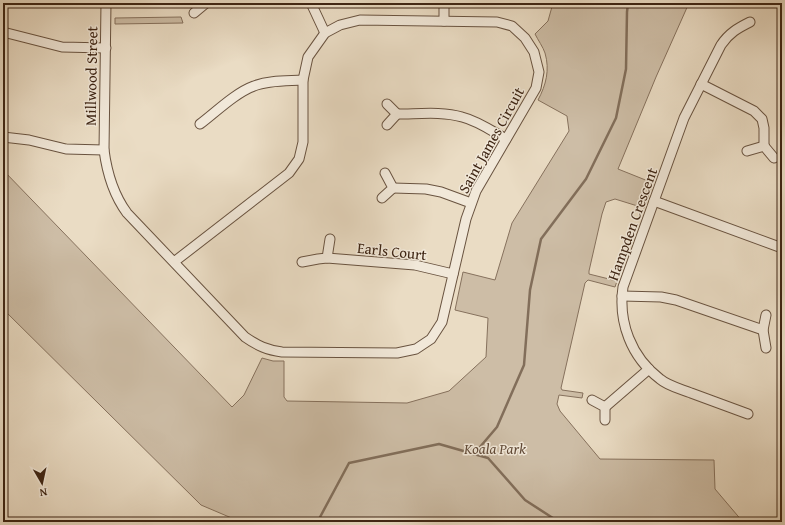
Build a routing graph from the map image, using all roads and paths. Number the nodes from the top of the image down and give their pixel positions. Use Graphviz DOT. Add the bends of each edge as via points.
graph roads {
  1 [pos="106,3"];
  2 [pos="206,3"];
  3 [pos="311,3"];
  4 [pos="444,3"];
  5 [pos="194,13"];
  6 [pos="444,21"];
  7 [pos="750,22"];
  8 [pos="3,32"];
  9 [pos="325,33"];
  10 [pos="106,48"];
  11 [pos="303,80"];
  12 [pos="701,84"];
  13 [pos="387,104"];
  14 [pos="397,114"];
  15 [pos="200,124"];
  16 [pos="387,125"];
  17 [pos="3,137"];
  18 [pos="506,138"];
  19 [pos="764,146"];
  20 [pos="104,150"];
  21 [pos="747,151"];
  22 [pos="774,158"];
  23 [pos="385,173"];
  24 [pos="393,188"];
  25 [pos="382,198"];
  26 [pos="654,201"];
  27 [pos="471,203"];
  28 [pos="330,239"];
  29 [pos="782,248"];
  30 [pos="327,258"];
  31 [pos="174,262"];
  32 [pos="302,262"];
  33 [pos="453,274"];
  34 [pos="622,296"];
  35 [pos="766,315"];
  36 [pos="763,330"];
  37 [pos="766,348"];
  38 [pos="649,369"];
  39 [pos="592,400"];
  40 [pos="605,407"];
  41 [pos="748,414"];
  42 [pos="605,420"];
  1 -- 10 [label="street, Millwood Street"];
  2 -- 5 [label="street"];
  3 -- 9 [label="street"];
  4 -- 6 [label="street"];
  6 -- 9 [label="street, Saint James Circuit" via="360,20 340,25"];
  6 -- 18 [label="street, Saint James Circuit" via="497,22 512,26 525,38 534,52 539,72 536,88"];
  7 -- 12 [label="street, Hampden Crescent" via="728,35"];
  8 -- 10 [label="street" via="62,47"];
  9 -- 11 [label="street, Saint James Circuit" via="308,57"];
  10 -- 20 [label="street, Millwood Street"];
  11 -- 15 [label="street" via="268,82 254,86"];
  11 -- 31 [label="street, Saint James Circuit" via="303,142 299,159 289,173"];
  12 -- 19 [label="street" via="754,110 762,119"];
  12 -- 26 [label="street, Hampden Crescent" via="684,118"];
  13 -- 14 [label="street"];
  14 -- 16 [label="street"];
  14 -- 18 [label="street" via="447,114 462,117"];
  17 -- 20 [label="street" via="66,149"];
  18 -- 27 [label="street, Saint James Circuit"];
  19 -- 21 [label="street"];
  19 -- 22 [label="street"];
  20 -- 31 [label="street, Saint James Circuit" via="106,166 118,201 126,213"];
  23 -- 24 [label="street"];
  24 -- 25 [label="street"];
  24 -- 27 [label="street" via="426,189"];
  26 -- 29 [label="street"];
  26 -- 34 [label="street, Hampden Crescent"];
  27 -- 33 [label="street, Saint James Circuit"];
  28 -- 30 [label="street"];
  30 -- 32 [label="street, Earls Court"];
  30 -- 33 [label="street, Earls Court" via="415,265"];
  31 -- 33 [label="street, Saint James Circuit" via="245,337 269,350 282,352 397,353 416,349 431,339 442,322"];
  34 -- 36 [label="street" via="676,300"];
  34 -- 38 [label="street, Hampden Crescent" via="624,323 628,336"];
  35 -- 36 [label="street"];
  36 -- 37 [label="street"];
  38 -- 40 [label="street"];
  38 -- 41 [label="street, Hampden Crescent" via="661,380 675,387"];
  39 -- 40 [label="street"];
  40 -- 42 [label="street"];
}
